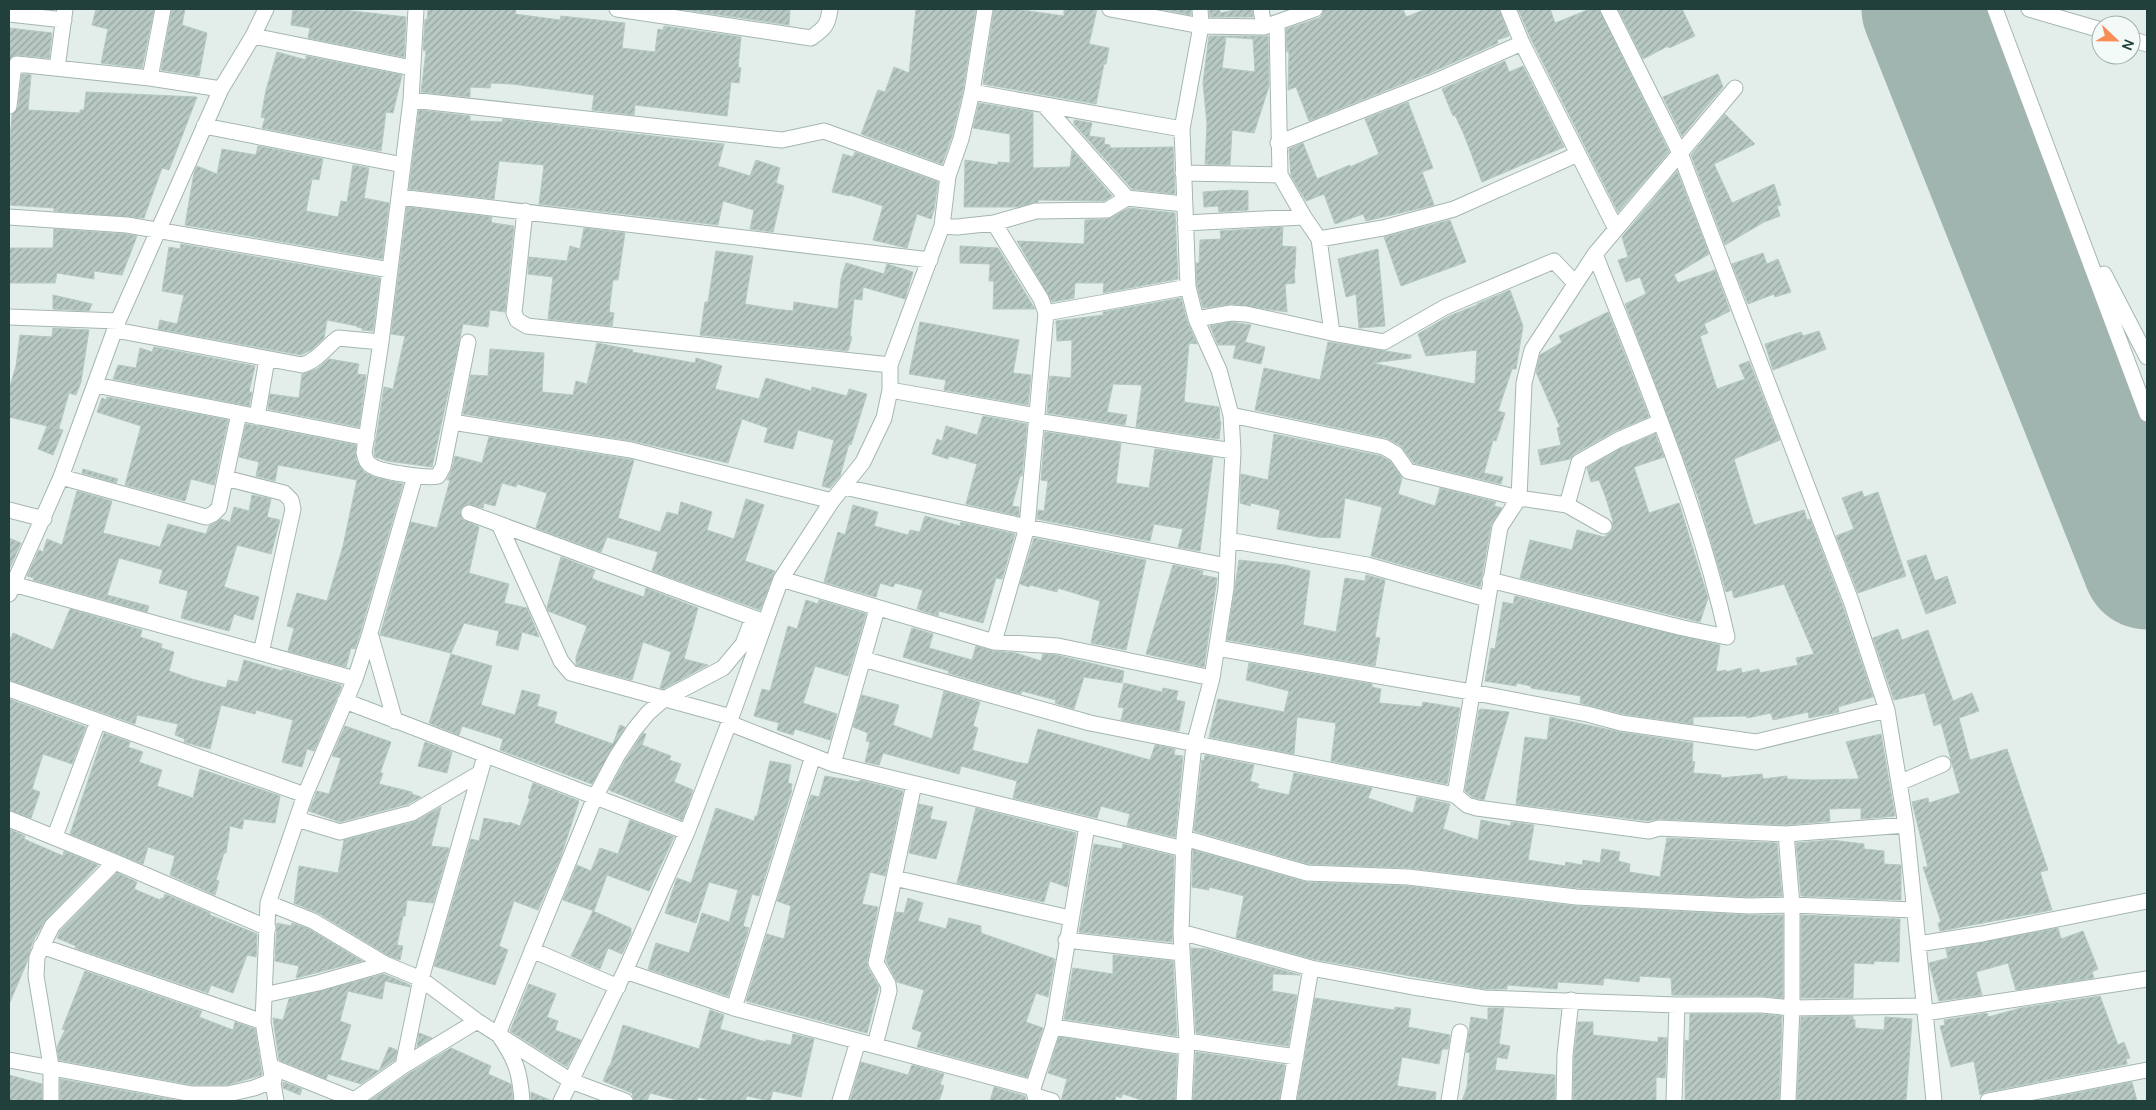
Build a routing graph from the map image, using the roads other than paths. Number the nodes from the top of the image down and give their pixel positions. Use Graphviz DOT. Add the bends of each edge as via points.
graph roads {
  1 [pos="163,9"];
  2 [pos="266,9"];
  3 [pos="416,9"];
  4 [pos="617,9"];
  5 [pos="830,9"];
  6 [pos="984,9"];
  7 [pos="1110,9"];
  8 [pos="1200,9"];
  9 [pos="1261,9"];
  10 [pos="1315,9"];
  11 [pos="1508,9"];
  12 [pos="1608,9"];
  13 [pos="1995,9"];
  14 [pos="2029,9"];
  15 [pos="634,10"];
  16 [pos="9,14"];
  17 [pos="64,14"];
  18 [pos="1271,25"];
  19 [pos="1201,26"];
  20 [pos="2091,27"];
  21 [pos="253,36"];
  22 [pos="1522,43"];
  23 [pos="57,68"];
  24 [pos="412,68"];
  25 [pos="150,78"];
  26 [pos="1735,88"];
  27 [pos="221,89"];
  28 [pos="972,92"];
  29 [pos="411,100"];
  30 [pos="1044,105"];
  31 [pos="9,106"];
  32 [pos="204,126"];
  33 [pos="1182,129"];
  34 [pos="1278,143"];
  35 [pos="1680,153"];
  36 [pos="1578,154"];
  37 [pos="403,165"];
  38 [pos="1183,173"];
  39 [pos="1280,174"];
  40 [pos="948,176"];
  41 [pos="399,197"];
  42 [pos="1128,198"];
  43 [pos="1184,204"];
  44 [pos="525,211"];
  45 [pos="9,216"];
  46 [pos="1304,217"];
  47 [pos="2074,218"];
  48 [pos="1185,222"];
  49 [pos="994,223"];
  50 [pos="942,226"];
  51 [pos="1616,229"];
  52 [pos="158,231"];
  53 [pos="1319,239"];
  54 [pos="1595,254"];
  55 [pos="930,260"];
  56 [pos="390,270"];
  57 [pos="1575,283"];
  58 [pos="1188,287"];
  59 [pos="1046,313"];
  60 [pos="9,316"];
  61 [pos="1196,319"];
  62 [pos="117,326"];
  63 [pos="1332,333"];
  64 [pos="381,342"];
  65 [pos="468,342"];
  66 [pos="2147,357"];
  67 [pos="267,359"];
  68 [pos="890,365"];
  69 [pos="95,385"];
  70 [pos="890,390"];
  71 [pos="240,413"];
  72 [pos="2147,414"];
  73 [pos="1231,415"];
  74 [pos="256,416"];
  75 [pos="1036,418"];
  76 [pos="452,422"];
  77 [pos="1660,422"];
  78 [pos="367,438"];
  79 [pos="1233,450"];
  80 [pos="415,476"];
  81 [pos="62,477"];
  82 [pos="225,478"];
  83 [pos="844,487"];
  84 [pos="1519,498"];
  85 [pos="832,501"];
  86 [pos="1567,505"];
  87 [pos="9,510"];
  88 [pos="469,513"];
  89 [pos="44,519"];
  90 [pos="498,524"];
  91 [pos="1604,526"];
  92 [pos="1026,527"];
  93 [pos="1228,540"];
  94 [pos="1227,566"];
  95 [pos="782,579"];
  96 [pos="1490,580"];
  97 [pos="11,589"];
  98 [pos="1487,599"];
  99 [pos="877,609"];
  100 [pos="760,620"];
  101 [pos="370,633"];
  102 [pos="994,642"];
  103 [pos="1217,648"];
  104 [pos="261,653"];
  105 [pos="863,660"];
  106 [pos="1212,678"];
  107 [pos="355,679"];
  108 [pos="9,689"];
  109 [pos="1471,692"];
  110 [pos="664,699"];
  111 [pos="345,702"];
  112 [pos="1887,710"];
  113 [pos="730,720"];
  114 [pos="98,721"];
  115 [pos="395,721"];
  116 [pos="1194,745"];
  117 [pos="484,756"];
  118 [pos="813,756"];
  119 [pos="834,764"];
  120 [pos="1943,764"];
  121 [pos="480,773"];
  122 [pos="1899,783"];
  123 [pos="914,784"];
  124 [pos="1454,794"];
  125 [pos="305,795"];
  126 [pos="595,797"];
  127 [pos="9,819"];
  128 [pos="297,819"];
  129 [pos="1906,825"];
  130 [pos="1087,826"];
  131 [pos="687,832"];
  132 [pos="1786,834"];
  133 [pos="55,836"];
  134 [pos="1184,843"];
  135 [pos="115,862"];
  136 [pos="894,878"];
  137 [pos="2147,901"];
  138 [pos="268,903"];
  139 [pos="1792,905"];
  140 [pos="1913,910"];
  141 [pos="1070,918"];
  142 [pos="268,928"];
  143 [pos="1181,932"];
  144 [pos="1066,940"];
  145 [pos="1918,944"];
  146 [pos="41,946"];
  147 [pos="532,950"];
  148 [pos="1182,953"];
  149 [pos="385,964"];
  150 [pos="1311,968"];
  151 [pos="625,971"];
  152 [pos="421,979"];
  153 [pos="2147,979"];
  154 [pos="618,987"];
  155 [pos="264,995"];
  156 [pos="1570,1000"];
  157 [pos="1677,1005"];
  158 [pos="734,1008"];
  159 [pos="1792,1008"];
  160 [pos="1925,1009"];
  161 [pos="477,1021"];
  162 [pos="264,1022"];
  163 [pos="1052,1027"];
  164 [pos="1460,1032"];
  165 [pos="498,1034"];
  166 [pos="858,1041"];
  167 [pos="1186,1044"];
  168 [pos="875,1045"];
  169 [pos="1296,1057"];
  170 [pos="9,1060"];
  171 [pos="51,1066"];
  172 [pos="403,1066"];
  173 [pos="2147,1070"];
  174 [pos="273,1073"];
  175 [pos="571,1081"];
  176 [pos="1033,1088"];
  177 [pos="51,1101"];
  178 [pos="276,1101"];
  179 [pos="355,1101"];
  180 [pos="522,1101"];
  181 [pos="561,1101"];
  182 [pos="625,1101"];
  183 [pos="840,1101"];
  184 [pos="1052,1101"];
  185 [pos="1184,1101"];
  186 [pos="1288,1101"];
  187 [pos="1449,1101"];
  188 [pos="1564,1101"];
  189 [pos="1674,1101"];
  190 [pos="1788,1101"];
  191 [pos="1934,1101"];
  192 [pos="1988,1101"];
  1 -- 25 [label="street"];
  2 -- 21 [label="street"];
  3 -- 24 [label="street"];
  4 -- 15 [label="street"];
  5 -- 15 [label="street" via="828,22 811,38"];
  6 -- 28 [label="street"];
  7 -- 19 [label="street"];
  8 -- 19 [label="street"];
  9 -- 18 [label="street"];
  10 -- 18 [label="street"];
  11 -- 22 [label="street"];
  12 -- 35 [label="street"];
  13 -- 47 [label="street"];
  14 -- 20 [label="street"];
  16 -- 17 [label="street"];
  17 -- 23 [label="street"];
  18 -- 19 [label="street"];
  18 -- 34 [label="street"];
  19 -- 33 [label="street"];
  21 -- 24 [label="street"];
  21 -- 27 [label="street"];
  22 -- 34 [label="street" via="1436,81"];
  22 -- 36 [label="street"];
  23 -- 25 [label="street"];
  23 -- 31 [label="street" via="17,64"];
  24 -- 29 [label="street"];
  25 -- 27 [label="street"];
  26 -- 35 [label="street"];
  27 -- 32 [label="street"];
  28 -- 30 [label="street"];
  28 -- 40 [label="street"];
  29 -- 37 [label="street"];
  29 -- 40 [label="street" via="782,140 824,132"];
  30 -- 33 [label="street"];
  30 -- 42 [label="street"];
  32 -- 37 [label="street"];
  32 -- 52 [label="street"];
  33 -- 38 [label="street"];
  34 -- 39 [label="street"];
  35 -- 51 [label="street"];
  35 -- 112 [label="street" via="1851,601"];
  36 -- 51 [label="street"];
  36 -- 53 [label="street" via="1454,209 1383,228"];
  37 -- 41 [label="street"];
  38 -- 39 [label="street"];
  38 -- 43 [label="street"];
  39 -- 46 [label="street"];
  40 -- 50 [label="street"];
  41 -- 44 [label="street"];
  41 -- 56 [label="street"];
  42 -- 43 [label="street"];
  42 -- 49 [label="street" via="1107,210 1036,211"];
  43 -- 48 [label="street"];
  44 -- 55 [label="street"];
  44 -- 68 [label="street" via="514,314 527,326"];
  45 -- 52 [label="street" via="127,225"];
  46 -- 48 [label="street"];
  46 -- 53 [label="street"];
  47 -- 66 [label="street"];
  47 -- 72 [label="street"];
  48 -- 58 [label="street"];
  49 -- 50 [label="street"];
  49 -- 59 [label="street" via="1041,299"];
  50 -- 55 [label="street"];
  51 -- 54 [label="street"];
  52 -- 56 [label="street"];
  52 -- 62 [label="street"];
  53 -- 63 [label="street"];
  54 -- 57 [label="street"];
  54 -- 77 [label="street"];
  55 -- 68 [label="street"];
  56 -- 64 [label="street"];
  57 -- 63 [label="street" via="1554,261 1445,307 1384,342"];
  57 -- 84 [label="street" via="1532,350 1524,383"];
  58 -- 59 [label="street"];
  58 -- 61 [label="street"];
  59 -- 75 [label="street"];
  60 -- 62 [label="street"];
  61 -- 63 [label="street" via="1246,314"];
  61 -- 73 [label="street" via="1220,370"];
  62 -- 67 [label="street"];
  62 -- 69 [label="street"];
  64 -- 67 [label="street" via="338,338 311,363 302,366"];
  64 -- 78 [label="street"];
  65 -- 76 [label="street"];
  67 -- 74 [label="street"];
  68 -- 70 [label="street"];
  69 -- 71 [label="street"];
  69 -- 81 [label="street"];
  70 -- 75 [label="street"];
  70 -- 83 [label="street" via="884,418 863,462"];
  71 -- 74 [label="street"];
  71 -- 82 [label="street"];
  73 -- 79 [label="street"];
  73 -- 84 [label="street" via="1384,448 1396,454 1408,471"];
  74 -- 78 [label="street"];
  75 -- 79 [label="street"];
  75 -- 92 [label="street"];
  76 -- 80 [label="street" via="443,467 438,476"];
  76 -- 85 [label="street" via="631,450"];
  77 -- 86 [label="street" via="1579,462"];
  77 -- 96 [label="street" via="1718,594 1728,636 1683,628"];
  78 -- 80 [label="street" via="364,453 366,461 373,467"];
  79 -- 93 [label="street"];
  80 -- 101 [label="street"];
  81 -- 82 [label="street" via="206,517 219,508"];
  81 -- 89 [label="street"];
  82 -- 104 [label="street" via="284,493 292,500 293,509"];
  83 -- 85 [label="street"];
  83 -- 92 [label="street"];
  84 -- 86 [label="street"];
  84 -- 96 [label="street" via="1500,527"];
  85 -- 95 [label="street"];
  86 -- 91 [label="street"];
  87 -- 89 [label="street"];
  88 -- 90 [label="street"];
  89 -- 97 [label="street"];
  90 -- 100 [label="street"];
  90 -- 110 [label="street" via="561,661 571,673"];
  92 -- 94 [label="street"];
  92 -- 102 [label="street"];
  93 -- 94 [label="street"];
  93 -- 98 [label="street" via="1367,565"];
  94 -- 103 [label="street"];
  95 -- 99 [label="street"];
  95 -- 100 [label="street"];
  96 -- 98 [label="street"];
  97 -- 104 [label="street"];
  98 -- 109 [label="street"];
  99 -- 102 [label="street"];
  99 -- 105 [label="street"];
  100 -- 110 [label="street" via="723,668"];
  100 -- 113 [label="street"];
  101 -- 107 [label="street"];
  101 -- 115 [label="street"];
  102 -- 106 [label="street" via="1058,646"];
  103 -- 106 [label="street"];
  103 -- 109 [label="street"];
  104 -- 107 [label="street"];
  105 -- 116 [label="street" via="1090,723"];
  105 -- 119 [label="street"];
  106 -- 116 [label="street"];
  107 -- 111 [label="street"];
  108 -- 114 [label="street"];
  109 -- 112 [label="street" via="1621,723 1756,742"];
  109 -- 124 [label="street"];
  110 -- 113 [label="street"];
  110 -- 126 [label="street" via="634,730"];
  111 -- 115 [label="street"];
  111 -- 125 [label="street"];
  112 -- 122 [label="street"];
  113 -- 118 [label="street"];
  113 -- 131 [label="street"];
  114 -- 125 [label="street"];
  114 -- 133 [label="street"];
  115 -- 117 [label="street"];
  116 -- 124 [label="street"];
  116 -- 134 [label="street"];
  117 -- 121 [label="street"];
  117 -- 126 [label="street"];
  118 -- 119 [label="street"];
  118 -- 158 [label="street"];
  119 -- 123 [label="street"];
  120 -- 122 [label="street"];
  121 -- 128 [label="street" via="412,813 340,832"];
  121 -- 152 [label="street"];
  122 -- 129 [label="street"];
  123 -- 130 [label="street"];
  123 -- 136 [label="street"];
  124 -- 132 [label="street" via="1476,808 1649,831 1659,828"];
  125 -- 128 [label="street"];
  126 -- 131 [label="street"];
  126 -- 147 [label="street"];
  127 -- 133 [label="street"];
  128 -- 138 [label="street"];
  129 -- 132 [label="street"];
  129 -- 140 [label="street"];
  130 -- 134 [label="street"];
  130 -- 141 [label="street"];
  131 -- 151 [label="street"];
  132 -- 139 [label="street"];
  133 -- 135 [label="street"];
  134 -- 139 [label="street" via="1306,873 1408,877 1576,897 1749,906"];
  134 -- 143 [label="street"];
  135 -- 142 [label="street"];
  135 -- 146 [label="street" via="62,914"];
  136 -- 141 [label="street"];
  136 -- 168 [label="street" via="876,964 890,991"];
  137 -- 145 [label="street"];
  138 -- 142 [label="street"];
  138 -- 149 [label="street" via="313,920"];
  139 -- 140 [label="street"];
  139 -- 159 [label="street"];
  140 -- 145 [label="street"];
  141 -- 144 [label="street"];
  142 -- 155 [label="street"];
  143 -- 148 [label="street"];
  143 -- 150 [label="street"];
  144 -- 148 [label="street"];
  144 -- 163 [label="street"];
  145 -- 160 [label="street"];
  146 -- 162 [label="street"];
  146 -- 171 [label="street" via="36,957 36,976"];
  147 -- 154 [label="street"];
  147 -- 165 [label="street"];
  148 -- 167 [label="street"];
  149 -- 152 [label="street"];
  149 -- 155 [label="street"];
  150 -- 156 [label="street" via="1484,998"];
  150 -- 169 [label="street"];
  151 -- 154 [label="street"];
  151 -- 158 [label="street"];
  152 -- 161 [label="street"];
  152 -- 172 [label="street"];
  153 -- 160 [label="street"];
  154 -- 175 [label="street"];
  155 -- 162 [label="street"];
  156 -- 157 [label="street"];
  156 -- 188 [label="street"];
  157 -- 159 [label="street"];
  157 -- 189 [label="street"];
  158 -- 166 [label="street"];
  159 -- 160 [label="street"];
  159 -- 190 [label="street"];
  160 -- 191 [label="street"];
  161 -- 165 [label="street"];
  161 -- 172 [label="street"];
  162 -- 174 [label="street"];
  163 -- 167 [label="street"];
  163 -- 176 [label="street"];
  164 -- 187 [label="street"];
  165 -- 175 [label="street"];
  165 -- 180 [label="street" via="516,1062 521,1078"];
  166 -- 168 [label="street"];
  166 -- 183 [label="street"];
  167 -- 169 [label="street"];
  167 -- 185 [label="street"];
  168 -- 176 [label="street"];
  169 -- 186 [label="street"];
  170 -- 171 [label="street"];
  171 -- 174 [label="street" via="192,1094 228,1094 254,1088"];
  171 -- 177 [label="street"];
  172 -- 179 [label="street"];
  173 -- 192 [label="street"];
  174 -- 178 [label="street"];
  174 -- 179 [label="street"];
  175 -- 181 [label="street"];
  175 -- 182 [label="street"];
  176 -- 184 [label="street" via="1035,1096"];
}
